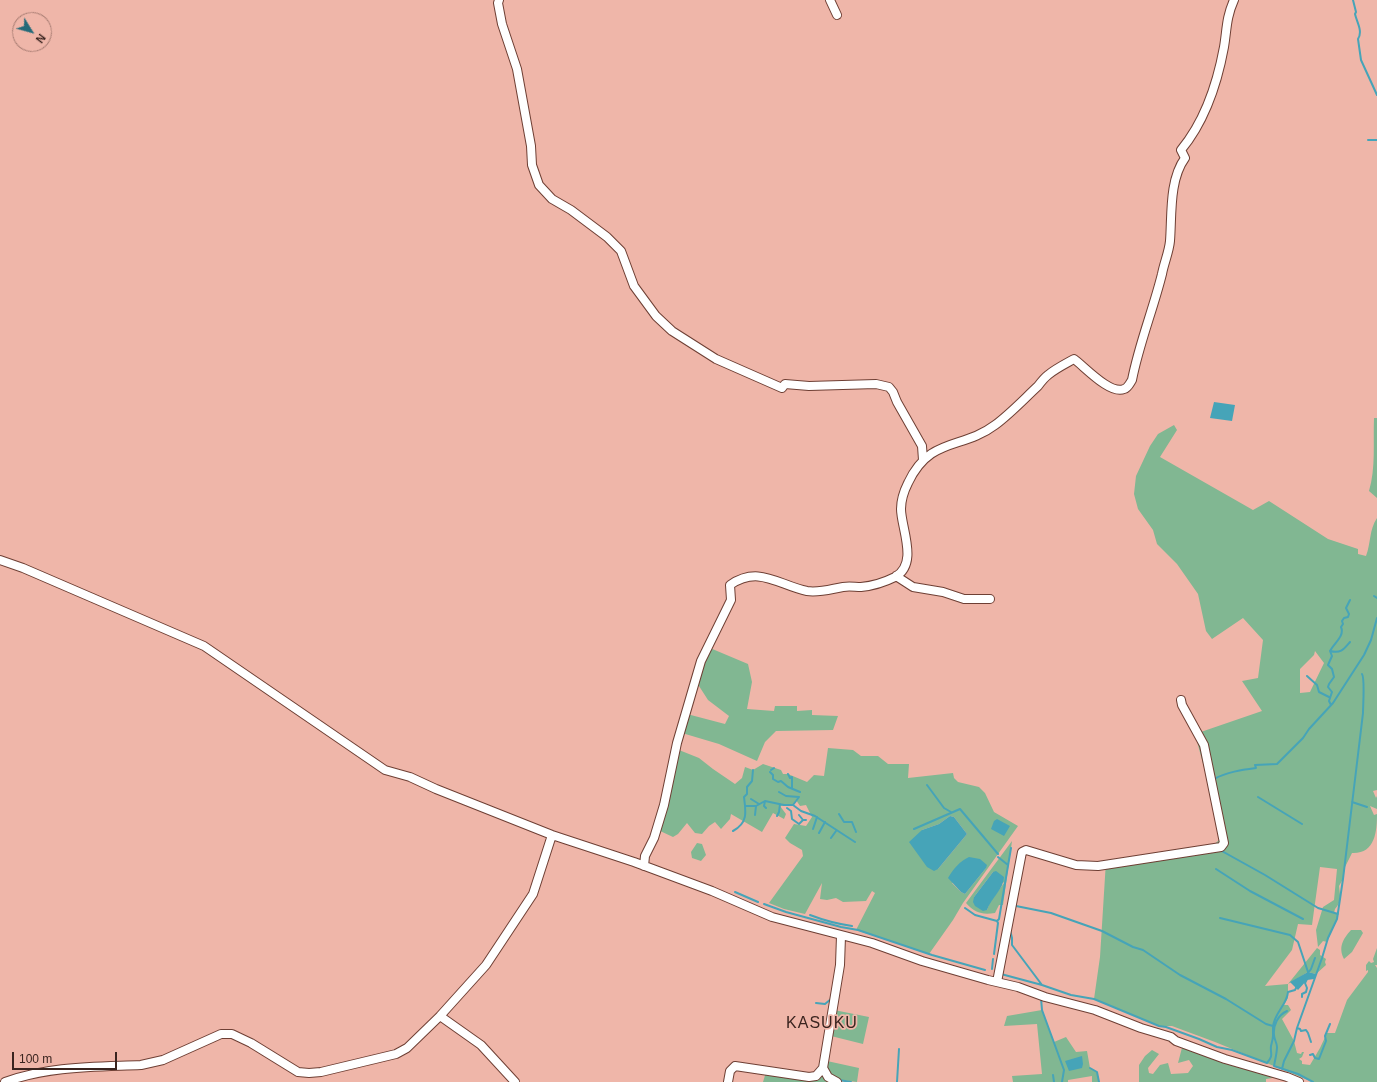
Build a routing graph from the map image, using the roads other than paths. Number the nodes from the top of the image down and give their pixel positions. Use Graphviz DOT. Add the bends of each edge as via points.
graph roads {
  1 [pos="499,0"];
  2 [pos="830,0"];
  3 [pos="1234,0"];
  4 [pos="837,15"];
  5 [pos="922,446"];
  6 [pos="941,448"];
  7 [pos="923,460"];
  8 [pos="0,560"];
  9 [pos="896,576"];
  10 [pos="990,599"];
  11 [pos="1181,700"];
  12 [pos="552,835"];
  13 [pos="644,866"];
  14 [pos="841,936"];
  15 [pos="997,982"];
  16 [pos="440,1016"];
  17 [pos="823,1068"];
  18 [pos="5,1082"];
  19 [pos="515,1082"];
  20 [pos="728,1082"];
  21 [pos="837,1082"];
  22 [pos="1299,1082"];
  1 -- 5 [label="street" via="502,24 517,68 531,146 532,166 539,185 552,199 607,237 621,251 634,286 656,316 672,331 716,359 782,388 785,384 876,384 889,387"];
  2 -- 4 [label="street"];
  3 -- 6 [label="street" via="1225,27 1224,46 1206,112 1181,150 1185,158 1172,191 1170,244 1132,380 1125,389 1120,390 1089,373 1074,359 1048,374 997,424 985,432"];
  5 -- 6 [label="street"];
  5 -- 7 [label="street"];
  6 -- 7 [label="street"];
  7 -- 9 [label="street" via="908,483 901,503 907,558 901,573"];
  8 -- 12 [label="street" via="204,646 384,770 410,777"];
  9 -- 10 [label="street" via="913,587 943,592 964,599"];
  9 -- 13 [label="street" via="872,585 815,592 758,575 739,578 730,585 731,600 701,661 677,742 664,805 654,838 645,856"];
  11 -- 15 [label="street" via="1204,745 1224,843 1221,847 1098,866 1076,865 1026,850 1022,852"];
  12 -- 13 [label="street"];
  12 -- 16 [label="street" via="533,894 486,965"];
  13 -- 14 [label="street" via="772,917"];
  14 -- 15 [label="street" via="872,943"];
  14 -- 17 [label="street" via="840,965"];
  15 -- 22 [label="street" via="1103,1013 1225,1059"];
  16 -- 18 [label="street" via="407,1048 396,1054 321,1072 298,1072 251,1043 227,1033 214,1036 153,1063 57,1069"];
  16 -- 19 [label="street" via="480,1045"];
  17 -- 20 [label="street" via="816,1076 809,1077 735,1066 730,1071"];
  17 -- 21 [label="street" via="828,1077"];
}
